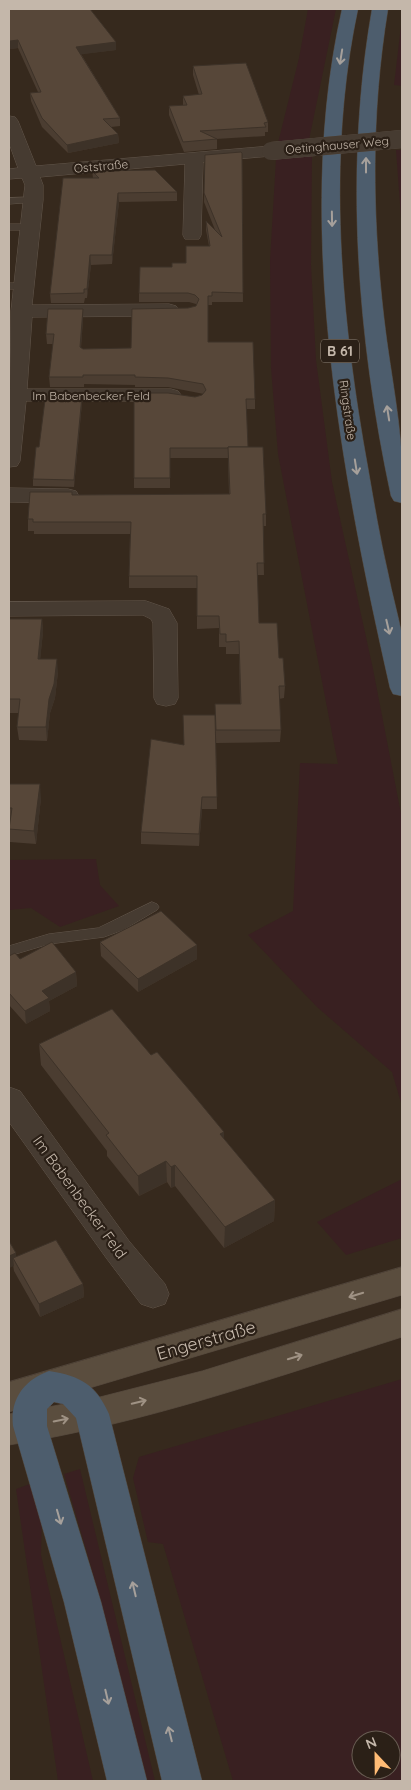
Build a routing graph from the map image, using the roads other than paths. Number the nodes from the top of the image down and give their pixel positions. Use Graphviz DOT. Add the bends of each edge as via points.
graph roads {
  1 [pos="350,9"];
  2 [pos="380,9"];
  3 [pos="9,121"];
  4 [pos="402,139"];
  5 [pos="271,151"];
  6 [pos="194,158"];
  7 [pos="29,172"];
  8 [pos="9,174"];
  9 [pos="34,200"];
  10 [pos="9,201"];
  11 [pos="9,227"];
  12 [pos="192,235"];
  13 [pos="22,237"];
  14 [pos="16,286"];
  15 [pos="188,310"];
  16 [pos="17,316"];
  17 [pos="14,360"];
  18 [pos="16,395"];
  19 [pos="195,399"];
  20 [pos="9,461"];
  21 [pos="9,495"];
  22 [pos="86,496"];
  23 [pos="402,496"];
  24 [pos="9,609"];
  25 [pos="402,688"];
  26 [pos="166,698"];
  27 [pos="152,907"];
  28 [pos="9,952"];
  29 [pos="9,1099"];
  30 [pos="402,1281"];
  31 [pos="153,1294"];
  32 [pos="402,1323"];
  33 [pos="49,1386"];
  34 [pos="9,1397"];
  35 [pos="92,1414"];
  36 [pos="19,1428"];
  37 [pos="127,1781"];
  38 [pos="182,1781"];
  1 -- 25 [label="highway, Ringstraße / B 61, one-way" via="333,127 336,311 357,472"];
  23 -- 2 [label="highway, B 61, one-way" via="381,373 368,253 366,128 369,76"];
  3 -- 7 [label="street, Im Babenbecker Feld"];
  4 -- 5 [label="street, Oetinghauser Weg, bridge"];
  5 -- 6 [label="street, Oststraße"];
  6 -- 7 [label="street, Oststraße"];
  6 -- 12 [label="street"];
  7 -- 8 [label="street, Oststraße"];
  7 -- 9 [label="street, Im Babenbecker Feld" via="34,185"];
  9 -- 10 [label="lane"];
  9 -- 13 [label="street, Im Babenbecker Feld"];
  11 -- 13 [label="lane"];
  13 -- 14 [label="street, Im Babenbecker Feld"];
  14 -- 16 [label="street, Im Babenbecker Feld"];
  15 -- 16 [label="street"];
  16 -- 17 [label="street, Im Babenbecker Feld"];
  17 -- 18 [label="street, Im Babenbecker Feld"];
  18 -- 19 [label="street, Im Babenbecker Feld" via="168,395"];
  18 -- 20 [label="street, Im Babenbecker Feld"];
  21 -- 22 [label="street"];
  24 -- 26 [label="street" via="146,608 161,614 165,623"];
  27 -- 28 [label="lane" via="118,926 99,932 49,939"];
  29 -- 31 [label="street, Im Babenbecker Feld"];
  30 -- 33 [label="main road, Engerstraße, one-way"];
  35 -- 32 [label="main road, one-way" via="202,1386"];
  33 -- 34 [label="main road, Engerstraße"];
  33 -- 35 [label="highway" via="68,1389 84,1400"];
  33 -- 36 [label="highway" via="32,1398"];
  36 -- 35 [label="main road, one-way"];
  38 -- 35 [label="highway, one-way"];
  36 -- 37 [label="highway, one-way" via="60,1519"];
}
